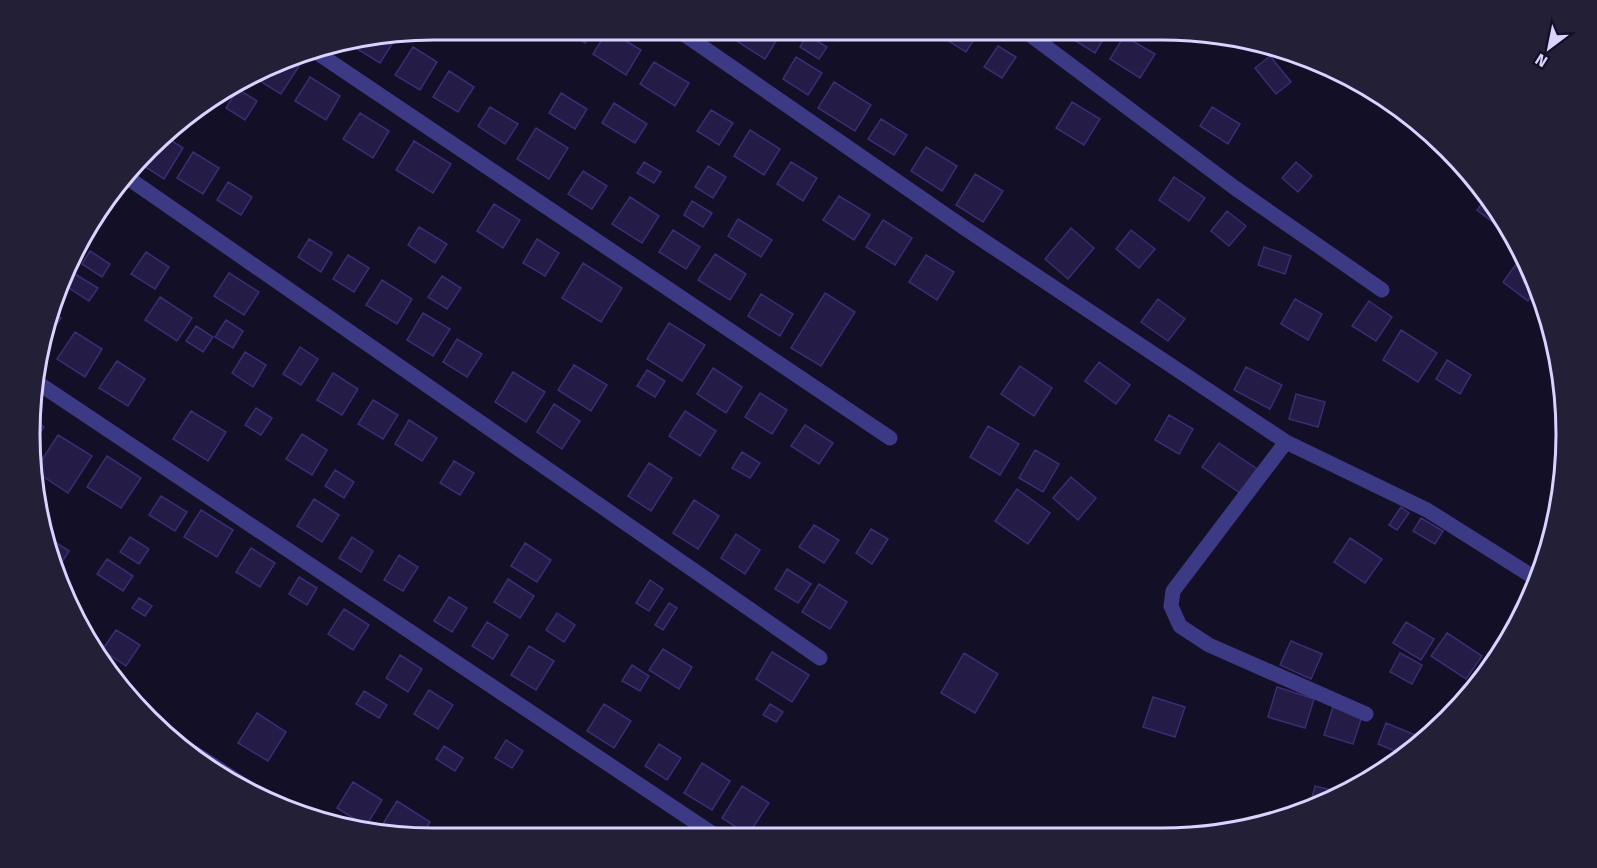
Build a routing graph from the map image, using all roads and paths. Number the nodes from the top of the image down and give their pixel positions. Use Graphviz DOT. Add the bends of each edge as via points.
graph roads {
  1 [pos="692,40"];
  2 [pos="1037,40"];
  3 [pos="323,57"];
  4 [pos="133,181"];
  5 [pos="1382,290"];
  6 [pos="44,387"];
  7 [pos="890,438"];
  8 [pos="1286,442"];
  9 [pos="1531,575"];
  10 [pos="820,658"];
  11 [pos="1366,714"];
  12 [pos="704,828"];
  1 -- 8 [label="street" via="966,229"];
  2 -- 5 [label="street" via="1235,188"];
  3 -- 7 [label="street"];
  4 -- 10 [label="street"];
  6 -- 12 [label="street"];
  8 -- 9 [label="street" via="1427,510"];
  8 -- 11 [label="street" via="1173,591 1171,606 1180,626 1209,645"];
}
